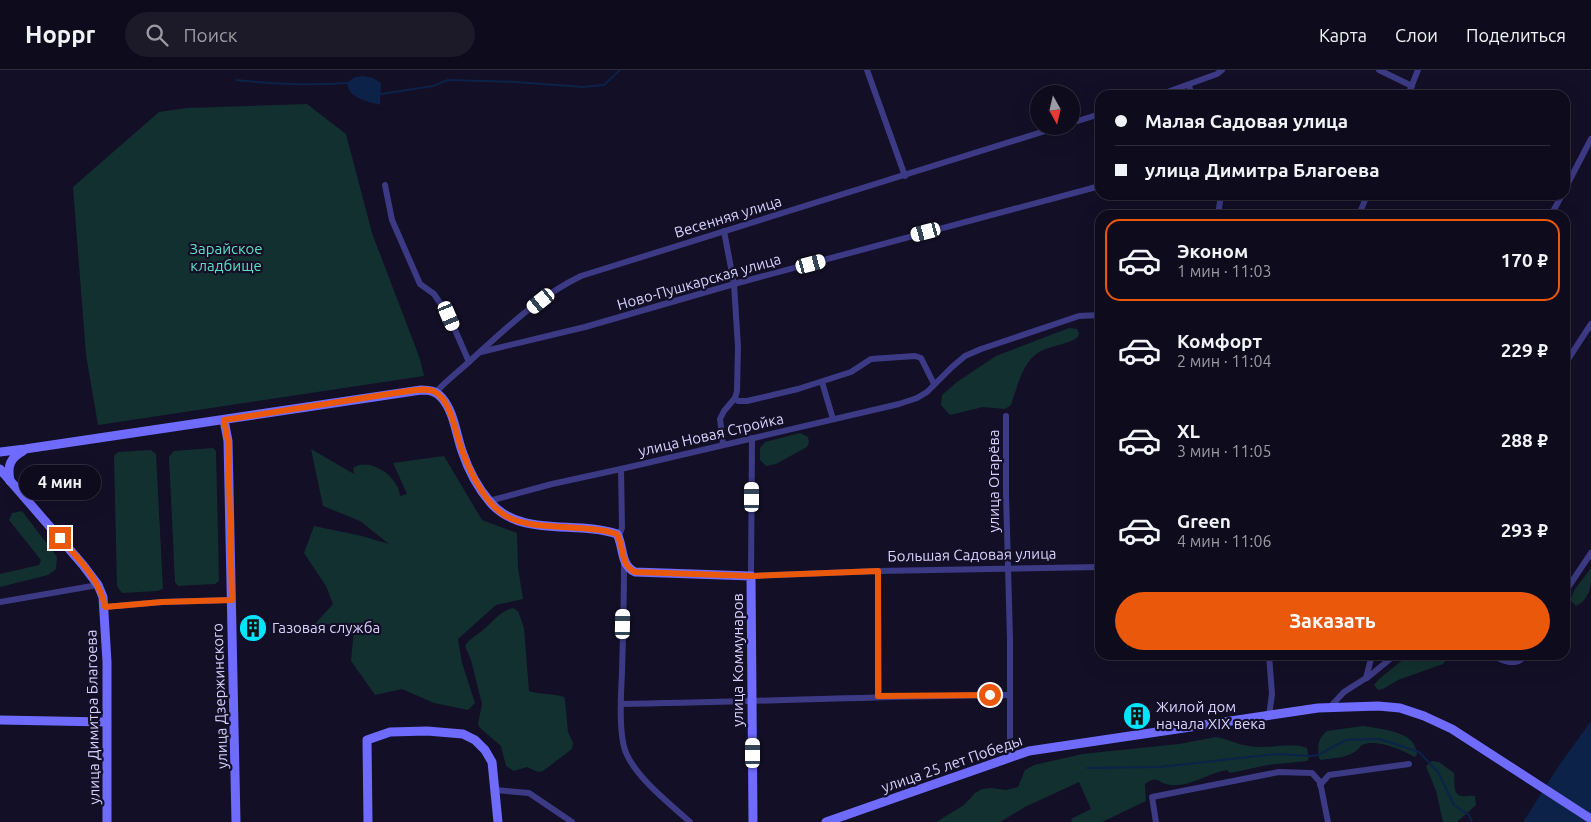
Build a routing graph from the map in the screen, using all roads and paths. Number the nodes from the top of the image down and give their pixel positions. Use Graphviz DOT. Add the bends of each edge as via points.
graph roads {
  1 [pos="867,70"];
  2 [pos="1222,70"];
  3 [pos="1379,70"];
  4 [pos="1418,70"];
  5 [pos="1189,86"];
  6 [pos="1412,86"];
  7 [pos="1176,90"];
  8 [pos="1190,90"];
  9 [pos="1410,90"];
  10 [pos="1095,116"];
  11 [pos="1080,120"];
  12 [pos="1032,135"];
  13 [pos="1591,139"];
  14 [pos="905,176"];
  15 [pos="1570,179"];
  16 [pos="386,186"];
  17 [pos="1095,187"];
  18 [pos="724,231"];
  19 [pos="734,284"];
  20 [pos="1095,315"];
  21 [pos="1591,324"];
  22 [pos="478,352"];
  23 [pos="1570,356"];
  24 [pos="469,362"];
  25 [pos="822,382"];
  26 [pos="934,384"];
  27 [pos="436,392"];
  28 [pos="735,398"];
  29 [pos="1006,416"];
  30 [pos="833,419"];
  31 [pos="224,420"];
  32 [pos="752,438"];
  33 [pos="723,444"];
  34 [pos="25,449"];
  35 [pos="0,452"];
  36 [pos="0,469"];
  37 [pos="621,469"];
  38 [pos="10,480"];
  39 [pos="489,502"];
  40 [pos="617,534"];
  41 [pos="1591,553"];
  42 [pos="624,564"];
  43 [pos="1095,567"];
  44 [pos="1007,568"];
  45 [pos="878,571"];
  46 [pos="752,576"];
  47 [pos="1570,584"];
  48 [pos="98,585"];
  49 [pos="232,600"];
  50 [pos="0,602"];
  51 [pos="105,607"];
  52 [pos="1269,660"];
  53 [pos="1371,660"];
  54 [pos="1389,660"];
  55 [pos="1502,660"];
  56 [pos="1522,660"];
  57 [pos="1366,678"];
  58 [pos="1009,695"];
  59 [pos="878,696"];
  60 [pos="752,702"];
  61 [pos="621,704"];
  62 [pos="1330,707"];
  63 [pos="1269,716"];
  64 [pos="0,720"];
  65 [pos="106,722"];
  66 [pos="1010,757"];
  67 [pos="1409,764"];
  68 [pos="1320,783"];
  69 [pos="495,790"];
  70 [pos="1591,819"];
  71 [pos="107,822"];
  72 [pos="236,822"];
  73 [pos="368,822"];
  74 [pos="498,822"];
  75 [pos="572,822"];
  76 [pos="690,822"];
  77 [pos="753,822"];
  78 [pos="826,822"];
  79 [pos="1156,822"];
  80 [pos="1328,822"];
  1 -- 14 [label="street"];
  2 -- 5 [label="street"];
  3 -- 6 [label="street"];
  4 -- 6 [label="street"];
  5 -- 7 [label="street"];
  5 -- 8 [label="street"];
  6 -- 9 [label="street"];
  10 -- 11 [label="street"];
  12 -- 14 [label="street, Весенняя улица"];
  13 -- 15 [label="street"];
  14 -- 18 [label="street, Весенняя улица"];
  16 -- 24 [label="street" via="395,227 420,284 434,294 449,316"];
  17 -- 19 [label="street, Ново-Пушкарская улица"];
  18 -- 19 [label="street"];
  18 -- 22 [label="street, Весенняя улица" via="570,281 555,289"];
  19 -- 22 [label="street, Ново-Пушкарская улица" via="584,327"];
  19 -- 28 [label="street" via="738,347"];
  20 -- 26 [label="street, улица Новая Стройка" via="1080,316 981,349 965,356"];
  21 -- 23 [label="street"];
  22 -- 24 [label="street, Весенняя улица"];
  24 -- 27 [label="street, Весенняя улица"];
  25 -- 26 [label="street" via="851,372 871,358 915,356 921,358"];
  25 -- 28 [label="street" via="747,401"];
  25 -- 30 [label="street"];
  26 -- 30 [label="street, улица Новая Стройка" via="908,401"];
  27 -- 31 [label="street" via="421,390"];
  27 -- 39 [label="street" via="447,406 474,479"];
  28 -- 33 [label="street" via="720,419"];
  29 -- 44 [label="street, улица Огарёва"];
  30 -- 32 [label="street, улица Новая Стройка"];
  31 -- 34 [label="street"];
  31 -- 49 [label="street, улица Дзержинского" via="228,441"];
  32 -- 33 [label="street, улица Новая Стройка"];
  32 -- 46 [label="street, улица Коммунаров"];
  33 -- 37 [label="street, улица Новая Стройка"];
  34 -- 35 [label="street"];
  34 -- 38 [label="street" via="10,462"];
  36 -- 38 [label="street, улица Димитра Благоева"];
  37 -- 39 [label="street, улица Новая Стройка"];
  37 -- 40 [label="street" via="622,528"];
  38 -- 48 [label="street, улица Димитра Благоева"];
  39 -- 40 [label="street" via="521,523 601,529"];
  40 -- 42 [label="street"];
  41 -- 47 [label="street"];
  42 -- 46 [label="street, Большая Садовая улица" via="635,572"];
  42 -- 61 [label="street"];
  43 -- 44 [label="street, Большая Садовая улица"];
  44 -- 45 [label="street, Большая Садовая улица"];
  44 -- 58 [label="street, улица Огарёва"];
  45 -- 46 [label="street, Большая Садовая улица"];
  45 -- 59 [label="street"];
  46 -- 60 [label="street, улица Коммунаров"];
  48 -- 50 [label="street"];
  48 -- 51 [label="street, улица Димитра Благоева"];
  49 -- 51 [label="street"];
  49 -- 72 [label="street, улица Дзержинского"];
  51 -- 65 [label="street, улица Димитра Благоева"];
  52 -- 63 [label="street" via="1272,694"];
  53 -- 57 [label="street"];
  54 -- 57 [label="street"];
  55 -- 56 [label="street" via="1508,663"];
  57 -- 62 [label="street" via="1344,692"];
  58 -- 59 [label="street"];
  58 -- 66 [label="street, улица Огарёва"];
  59 -- 60 [label="street"];
  60 -- 61 [label="street"];
  60 -- 77 [label="street, улица Коммунаров"];
  61 -- 76 [label="street" via="623,740 633,766"];
  62 -- 63 [label="street, улица 25 лет Победы"];
  62 -- 70 [label="street, улица 25 лет Победы" via="1400,708 1424,716 1452,729"];
  63 -- 66 [label="street, улица 25 лет Победы" via="1029,751"];
  64 -- 65 [label="street"];
  65 -- 71 [label="street, улица Димитра Благоева"];
  66 -- 78 [label="street, улица 25 лет Победы"];
  67 -- 68 [label="street" via="1329,775"];
  68 -- 79 [label="street" via="1312,773 1279,772 1152,797"];
  68 -- 80 [label="street"];
  69 -- 73 [label="street" via="492,762 475,740 446,731 390,732 367,740"];
  69 -- 74 [label="street"];
  69 -- 75 [label="street" via="529,794"];
}
